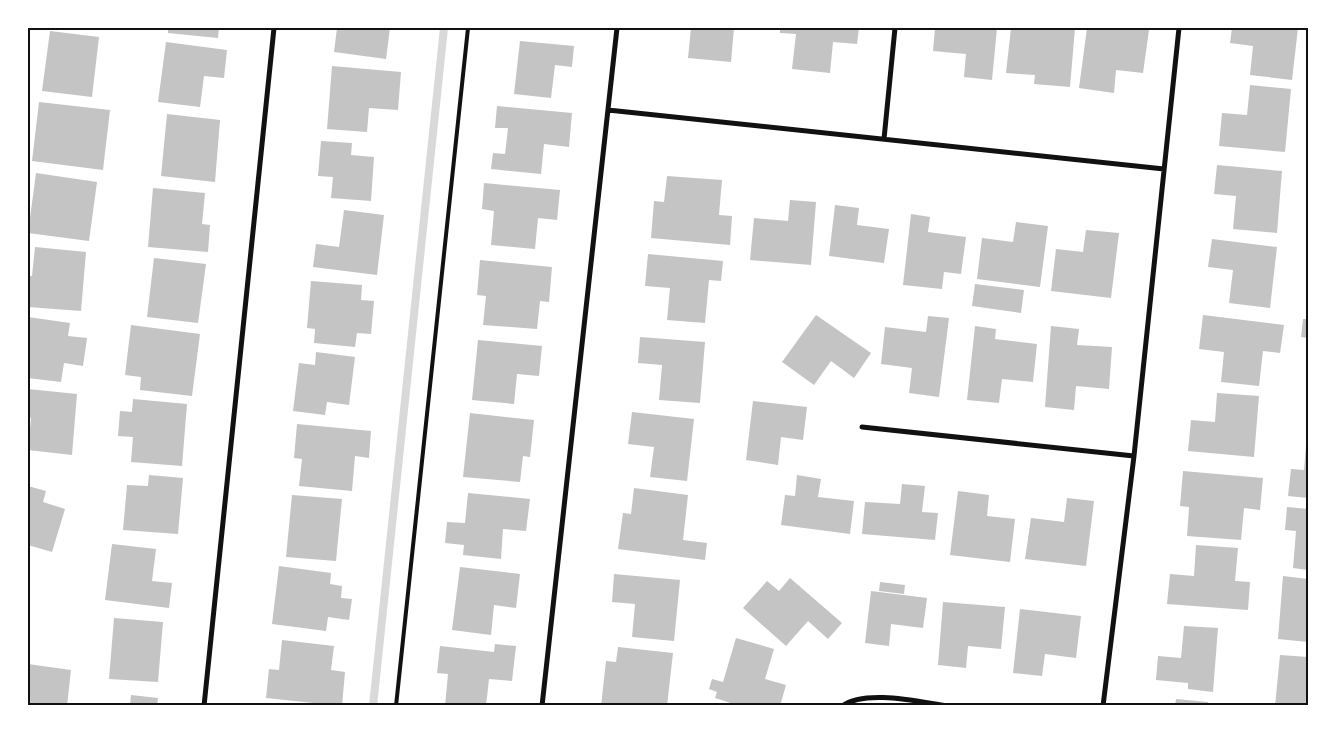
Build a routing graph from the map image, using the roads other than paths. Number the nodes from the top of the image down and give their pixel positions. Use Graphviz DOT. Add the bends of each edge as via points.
graph roads {
  1 [pos="274,28"];
  2 [pos="468,28"];
  3 [pos="617,28"];
  4 [pos="895,28"];
  5 [pos="1178,28"];
  6 [pos="608,110"];
  7 [pos="884,139"];
  8 [pos="1164,169"];
  9 [pos="862,427"];
  10 [pos="1134,456"];
  11 [pos="204,706"];
  12 [pos="396,706"];
  13 [pos="542,706"];
  14 [pos="842,706"];
  15 [pos="947,706"];
  16 [pos="1103,706"];
  1 -- 11 [label="street"];
  2 -- 12 [label="lane"];
  3 -- 6 [label="street"];
  4 -- 7 [label="street"];
  5 -- 8 [label="street"];
  6 -- 7 [label="street"];
  6 -- 13 [label="street"];
  7 -- 8 [label="street"];
  8 -- 10 [label="street"];
  9 -- 10 [label="street"];
  10 -- 16 [label="street"];
  14 -- 15 [label="street" via="848,701 872,697"];
}
